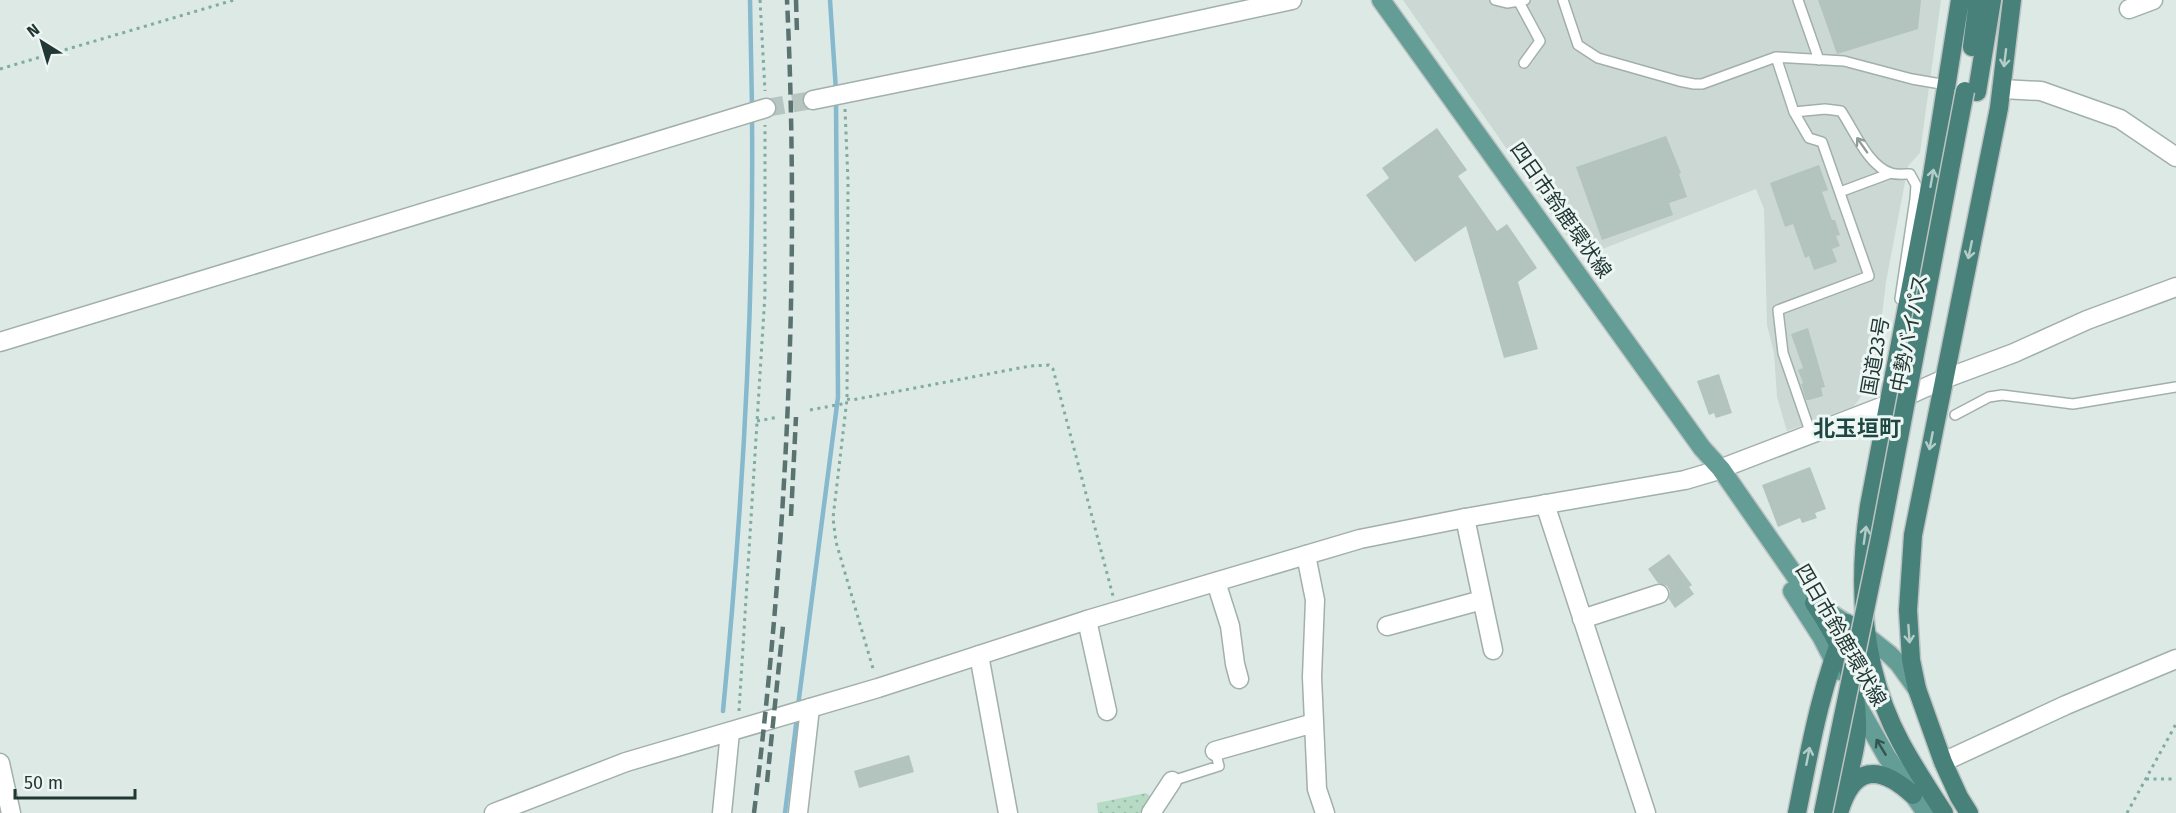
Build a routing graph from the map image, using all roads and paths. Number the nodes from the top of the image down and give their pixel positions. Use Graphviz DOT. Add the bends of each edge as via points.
graph roads {
  1 [pos="234,0"];
  2 [pos="760,0"];
  3 [pos="1292,0"];
  4 [pos="1381,0"];
  5 [pos="1495,0"];
  6 [pos="1563,0"];
  7 [pos="1798,0"];
  8 [pos="1960,0"];
  9 [pos="1978,0"];
  10 [pos="1992,0"];
  11 [pos="2012,0"];
  12 [pos="2153,0"];
  13 [pos="1522,1"];
  14 [pos="2128,9"];
  15 [pos="1776,57"];
  16 [pos="1819,60"];
  17 [pos="1524,63"];
  18 [pos="0,69"];
  19 [pos="1947,85"];
  20 [pos="2001,89"];
  21 [pos="1971,91"];
  22 [pos="832,96"];
  23 [pos="757,111"];
  24 [pos="1794,112"];
  25 [pos="2176,157"];
  26 [pos="1891,173"];
  27 [pos="1840,192"];
  28 [pos="2176,286"];
  29 [pos="0,342"];
  30 [pos="1893,379"];
  31 [pos="1944,379"];
  32 [pos="2176,387"];
  33 [pos="846,402"];
  34 [pos="1889,404"];
  35 [pos="810,410"];
  36 [pos="1955,415"];
  37 [pos="778,417"];
  38 [pos="757,421"];
  39 [pos="1811,434"];
  40 [pos="1717,470"];
  41 [pos="1545,504"];
  42 [pos="1465,518"];
  43 [pos="1306,555"];
  44 [pos="1216,582"];
  45 [pos="1659,594"];
  46 [pos="1482,600"];
  47 [pos="1814,603"];
  48 [pos="1116,612"];
  49 [pos="1582,619"];
  50 [pos="1088,620"];
  51 [pos="1847,623"];
  52 [pos="1387,626"];
  53 [pos="1865,635"];
  54 [pos="1493,651"];
  55 [pos="1836,651"];
  56 [pos="979,655"];
  57 [pos="2176,659"];
  58 [pos="1239,679"];
  59 [pos="878,688"];
  60 [pos="1917,689"];
  61 [pos="1855,702"];
  62 [pos="802,711"];
  63 [pos="1107,711"];
  64 [pos="1314,723"];
  65 [pos="2176,724"];
  66 [pos="737,729"];
  67 [pos="1215,751"];
  68 [pos="1943,762"];
  69 [pos="0,764"];
  70 [pos="2146,779"];
  71 [pos="2176,779"];
  72 [pos="1172,781"];
  73 [pos="1844,795"];
  74 [pos="1913,795"];
  75 [pos="11,813"];
  76 [pos="494,813"];
  77 [pos="722,813"];
  78 [pos="798,813"];
  79 [pos="1008,813"];
  80 [pos="1151,813"];
  81 [pos="1325,813"];
  82 [pos="1646,813"];
  83 [pos="1797,813"];
  84 [pos="1823,813"];
  85 [pos="1833,813"];
  86 [pos="1839,813"];
  87 [pos="1926,813"];
  88 [pos="1944,813"];
  89 [pos="1969,813"];
  90 [pos="2127,813"];
  1 -- 18 [label="path"];
  2 -- 23 [label="path"];
  3 -- 22 [label="street"];
  4 -- 40 [label="main road, 四日市鈴鹿環状線"];
  5 -- 13 [label="lane"];
  6 -- 15 [label="lane" via="1578,45 1598,58 1679,81 1702,84"];
  7 -- 16 [label="lane"];
  8 -- 19 [label="highway, 国道23号"];
  9 -- 21 [label="highway, 中勢バイパス"];
  10 -- 21 [label="highway, 中勢バイパス"];
  11 -- 20 [label="highway, one-way"];
  12 -- 14 [label="street"];
  13 -- 17 [label="lane" via="1540,41"];
  15 -- 16 [label="lane"];
  15 -- 24 [label="lane"];
  16 -- 19 [label="lane" via="1844,61"];
  30 -- 19 [label="highway, 国道23号, one-way"];
  20 -- 25 [label="street" via="2042,92 2120,119"];
  20 -- 31 [label="highway, one-way"];
  21 -- 84 [label="highway, 中勢バイパス, bridge"];
  21 -- 85 [label="highway, 中勢バイパス" via="1891,547"];
  22 -- 33 [label="path" via="848,180"];
  23 -- 29 [label="street"];
  23 -- 38 [label="path" via="765,294"];
  26 -- 24 [label="lane, one-way" via="1878,166 1841,111"];
  24 -- 27 [label="lane" via="1809,138 1822,142"];
  26 -- 27 [label="lane"];
  26 -- 30 [label="lane" via="1910,174 1916,184"];
  27 -- 39 [label="lane" via="1869,276 1778,310 1783,353"];
  28 -- 31 [label="street"];
  30 -- 34 [label="highway, 国道23号"];
  31 -- 34 [label="street"];
  31 -- 60 [label="highway, one-way" via="1913,535 1910,569 1908,610"];
  32 -- 36 [label="lane" via="2073,404 2002,395 1989,397"];
  33 -- 35 [label="path"];
  33 -- 48 [label="path" via="1049,365"];
  33 -- 59 [label="path" via="834,532"];
  34 -- 39 [label="street"];
  53 -- 34 [label="highway, 国道23号, one-way" via="1864,543"];
  37 -- 38 [label="path"];
  38 -- 66 [label="path"];
  39 -- 40 [label="street"];
  40 -- 41 [label="street" via="1685,480"];
  40 -- 47 [label="main road, 四日市鈴鹿環状線"];
  40 -- 55 [label="main road, 四日市鈴鹿環状線" via="1722,491"];
  41 -- 42 [label="street"];
  41 -- 49 [label="street"];
  42 -- 43 [label="street" via="1360,539"];
  42 -- 46 [label="street"];
  43 -- 44 [label="street"];
  43 -- 64 [label="street" via="1315,600"];
  44 -- 48 [label="street"];
  44 -- 58 [label="street" via="1230,626"];
  45 -- 49 [label="street"];
  46 -- 52 [label="street"];
  46 -- 54 [label="street"];
  47 -- 51 [label="main road, 四日市鈴鹿環状線"];
  47 -- 55 [label="highway"];
  48 -- 50 [label="street"];
  49 -- 82 [label="street"];
  50 -- 56 [label="street"];
  50 -- 63 [label="street"];
  51 -- 53 [label="main road, 四日市鈴鹿環状線"];
  51 -- 55 [label="highway"];
  53 -- 60 [label="main road, 四日市鈴鹿環状線" via="1899,664"];
  53 -- 88 [label="highway, 国道23号" via="1882,700 1899,741"];
  55 -- 61 [label="main road, 四日市鈴鹿環状線"];
  83 -- 55 [label="highway, one-way" via="1815,721"];
  56 -- 59 [label="street"];
  56 -- 79 [label="street"];
  57 -- 68 [label="street"];
  59 -- 62 [label="street"];
  60 -- 68 [label="highway"];
  61 -- 73 [label="highway" via="1857,733"];
  74 -- 61 [label="main road, 四日市鈴鹿環状線, one-way"];
  62 -- 66 [label="street"];
  62 -- 78 [label="street"];
  64 -- 67 [label="street"];
  64 -- 81 [label="street" via="1317,789"];
  65 -- 70 [label="path"];
  66 -- 76 [label="street" via="626,762"];
  66 -- 77 [label="street"];
  67 -- 72 [label="lane" via="1219,766"];
  68 -- 89 [label="highway"];
  69 -- 75 [label="street"];
  70 -- 71 [label="path"];
  70 -- 90 [label="path"];
  72 -- 80 [label="street"];
  73 -- 74 [label="highway" via="1860,778 1883,773"];
  73 -- 86 [label="highway"];
  74 -- 87 [label="main road, 四日市鈴鹿環状線"];
}
